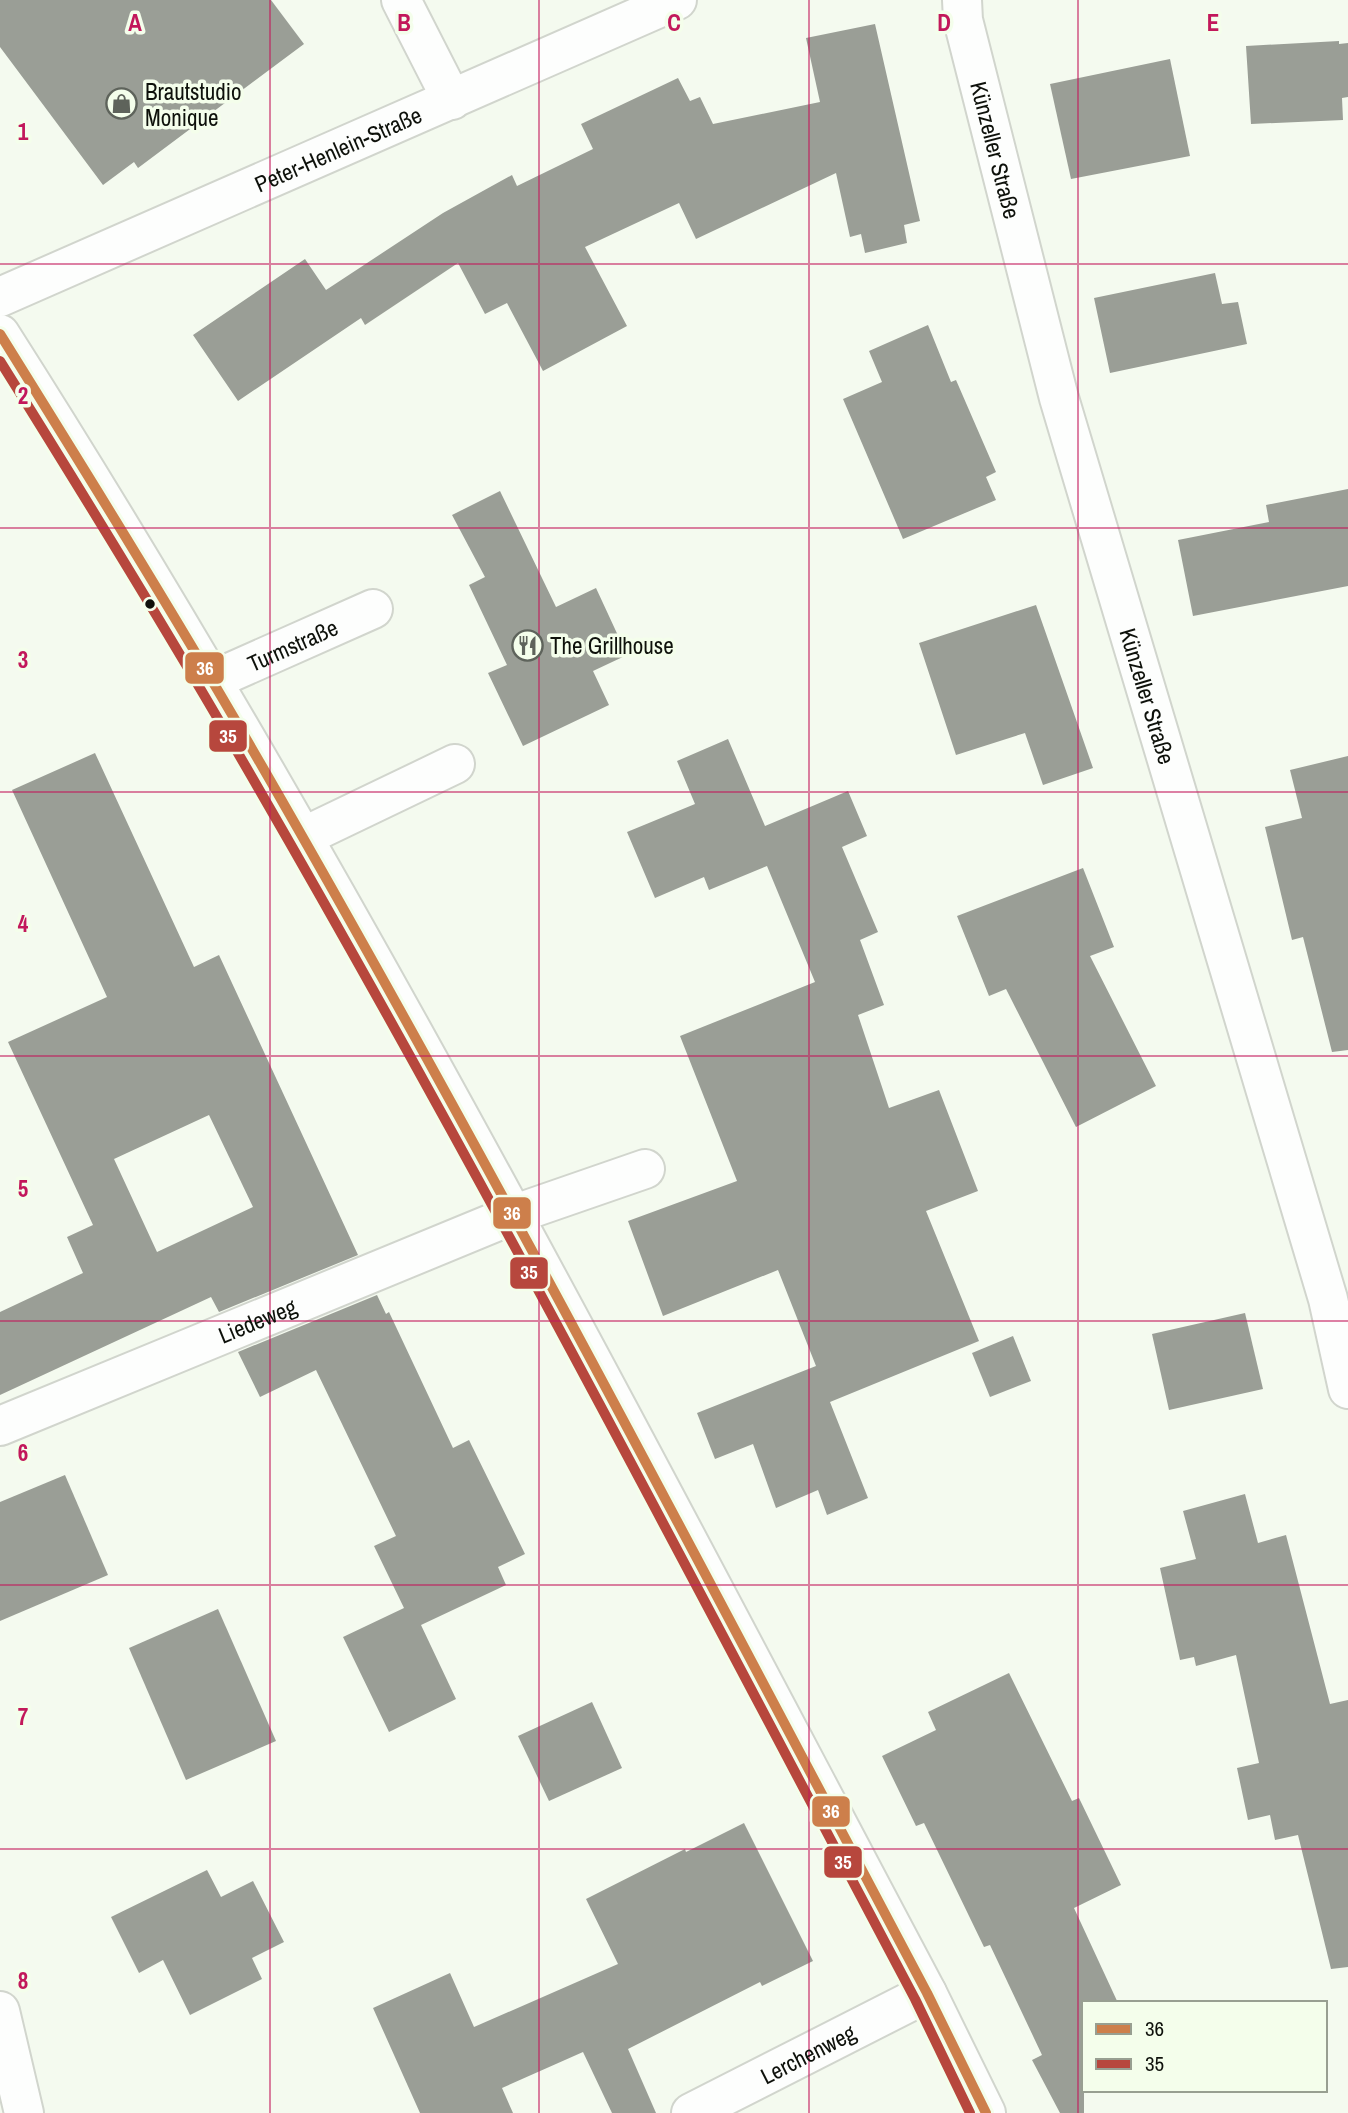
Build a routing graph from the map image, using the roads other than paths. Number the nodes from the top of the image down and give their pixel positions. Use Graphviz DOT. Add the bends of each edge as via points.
graph roads {
  1 [pos="401,0"];
  2 [pos="677,0"];
  3 [pos="962,0"];
  4 [pos="452,100"];
  5 [pos="0,297"];
  6 [pos="0,334"];
  7 [pos="373,610"];
  8 [pos="211,681"];
  9 [pos="455,764"];
  10 [pos="303,837"];
  11 [pos="645,1169"];
  12 [pos="514,1214"];
  13 [pos="1338,1297"];
  14 [pos="1348,1389"];
  15 [pos="0,1426"];
  16 [pos="927,1993"];
  17 [pos="0,2011"];
  18 [pos="23,2113"];
  19 [pos="691,2113"];
  20 [pos="986,2113"];
  1 -- 4 [label="street"];
  2 -- 4 [label="street, Peter-Henlein-Straße"];
  3 -- 13 [label="street, Künzeller Straße" via="963,20 1059,397"];
  4 -- 5 [label="street, Peter-Henlein-Straße"];
  6 -- 8 [label="street"];
  7 -- 8 [label="street, Turmstraße"];
  8 -- 10 [label="street"];
  9 -- 10 [label="street"];
  10 -- 12 [label="street"];
  11 -- 12 [label="street"];
  12 -- 15 [label="street, Liedeweg"];
  12 -- 16 [label="street"];
  13 -- 14 [label="street, Künzeller Straße"];
  16 -- 19 [label="street, Lerchenweg"];
  16 -- 20 [label="street"];
  17 -- 18 [label="street"];
}
